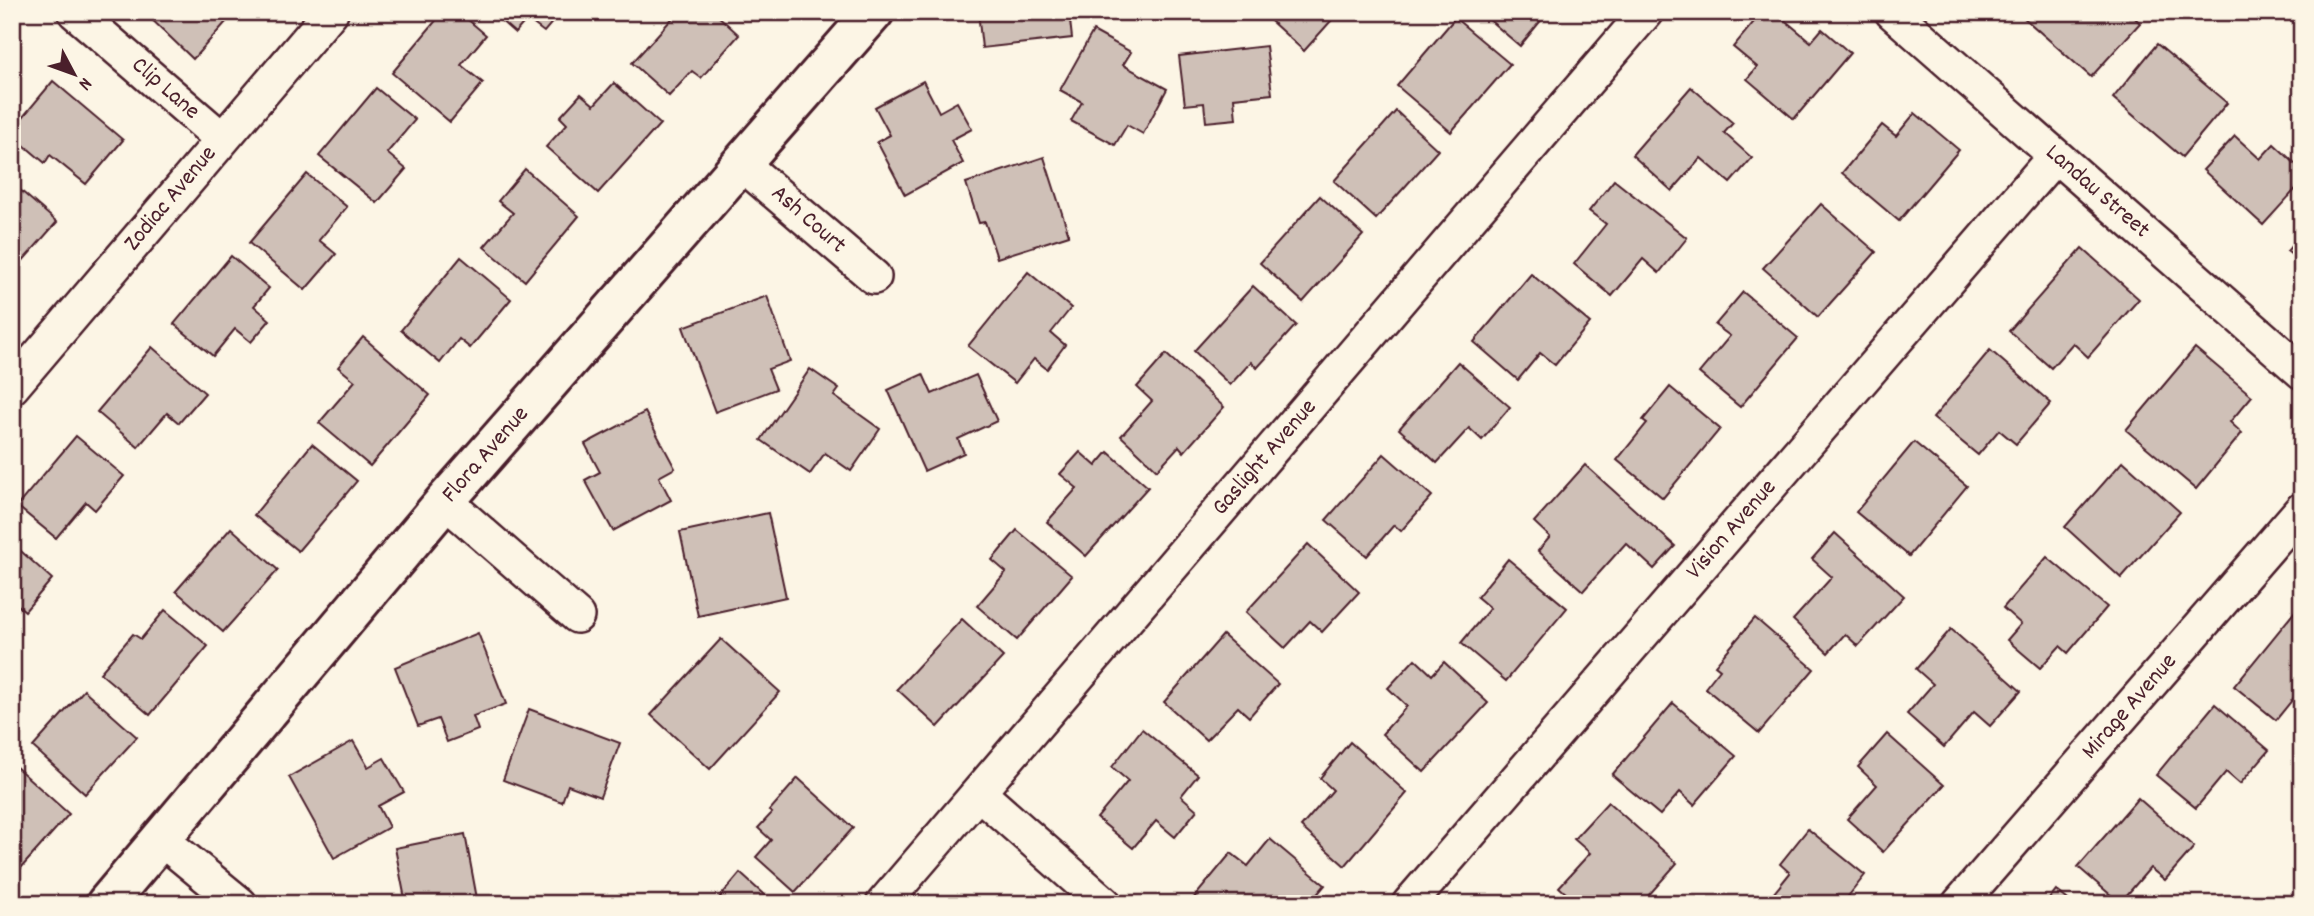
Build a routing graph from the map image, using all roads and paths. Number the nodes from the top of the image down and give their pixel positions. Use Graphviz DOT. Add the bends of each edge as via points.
graph roads {
  1 [pos="75,12"];
  2 [pos="331,12"];
  3 [pos="874,12"];
  4 [pos="1646,12"];
  5 [pos="1892,12"];
  6 [pos="222,139"];
  7 [pos="2055,156"];
  8 [pos="742,164"];
  9 [pos="874,277"];
  10 [pos="2302,372"];
  11 [pos="12,387"];
  12 [pos="445,501"];
  13 [pos="2302,509"];
  14 [pos="577,616"];
  15 [pos="979,793"];
  16 [pos="161,839"];
  17 [pos="106,904"];
  18 [pos="240,904"];
  19 [pos="883,904"];
  20 [pos="1105,904"];
  21 [pos="1409,904"];
  22 [pos="1959,904"];
  1 -- 6 [label="street, Clip Lane"];
  2 -- 6 [label="street, Zodiac Avenue"];
  3 -- 8 [label="street, Flora Avenue"];
  4 -- 15 [label="street, Gaslight Avenue"];
  5 -- 7 [label="street, Landau Street"];
  6 -- 11 [label="street, Zodiac Avenue"];
  7 -- 10 [label="street, Landau Street"];
  7 -- 21 [label="street, Vision Avenue"];
  8 -- 9 [label="street, Ash Court"];
  8 -- 12 [label="street, Flora Avenue"];
  12 -- 14 [label="street"];
  12 -- 16 [label="street, Flora Avenue"];
  13 -- 22 [label="street, Mirage Avenue"];
  15 -- 19 [label="street, Gaslight Avenue"];
  15 -- 20 [label="street"];
  16 -- 17 [label="street, Flora Avenue"];
  16 -- 18 [label="street"];
}
